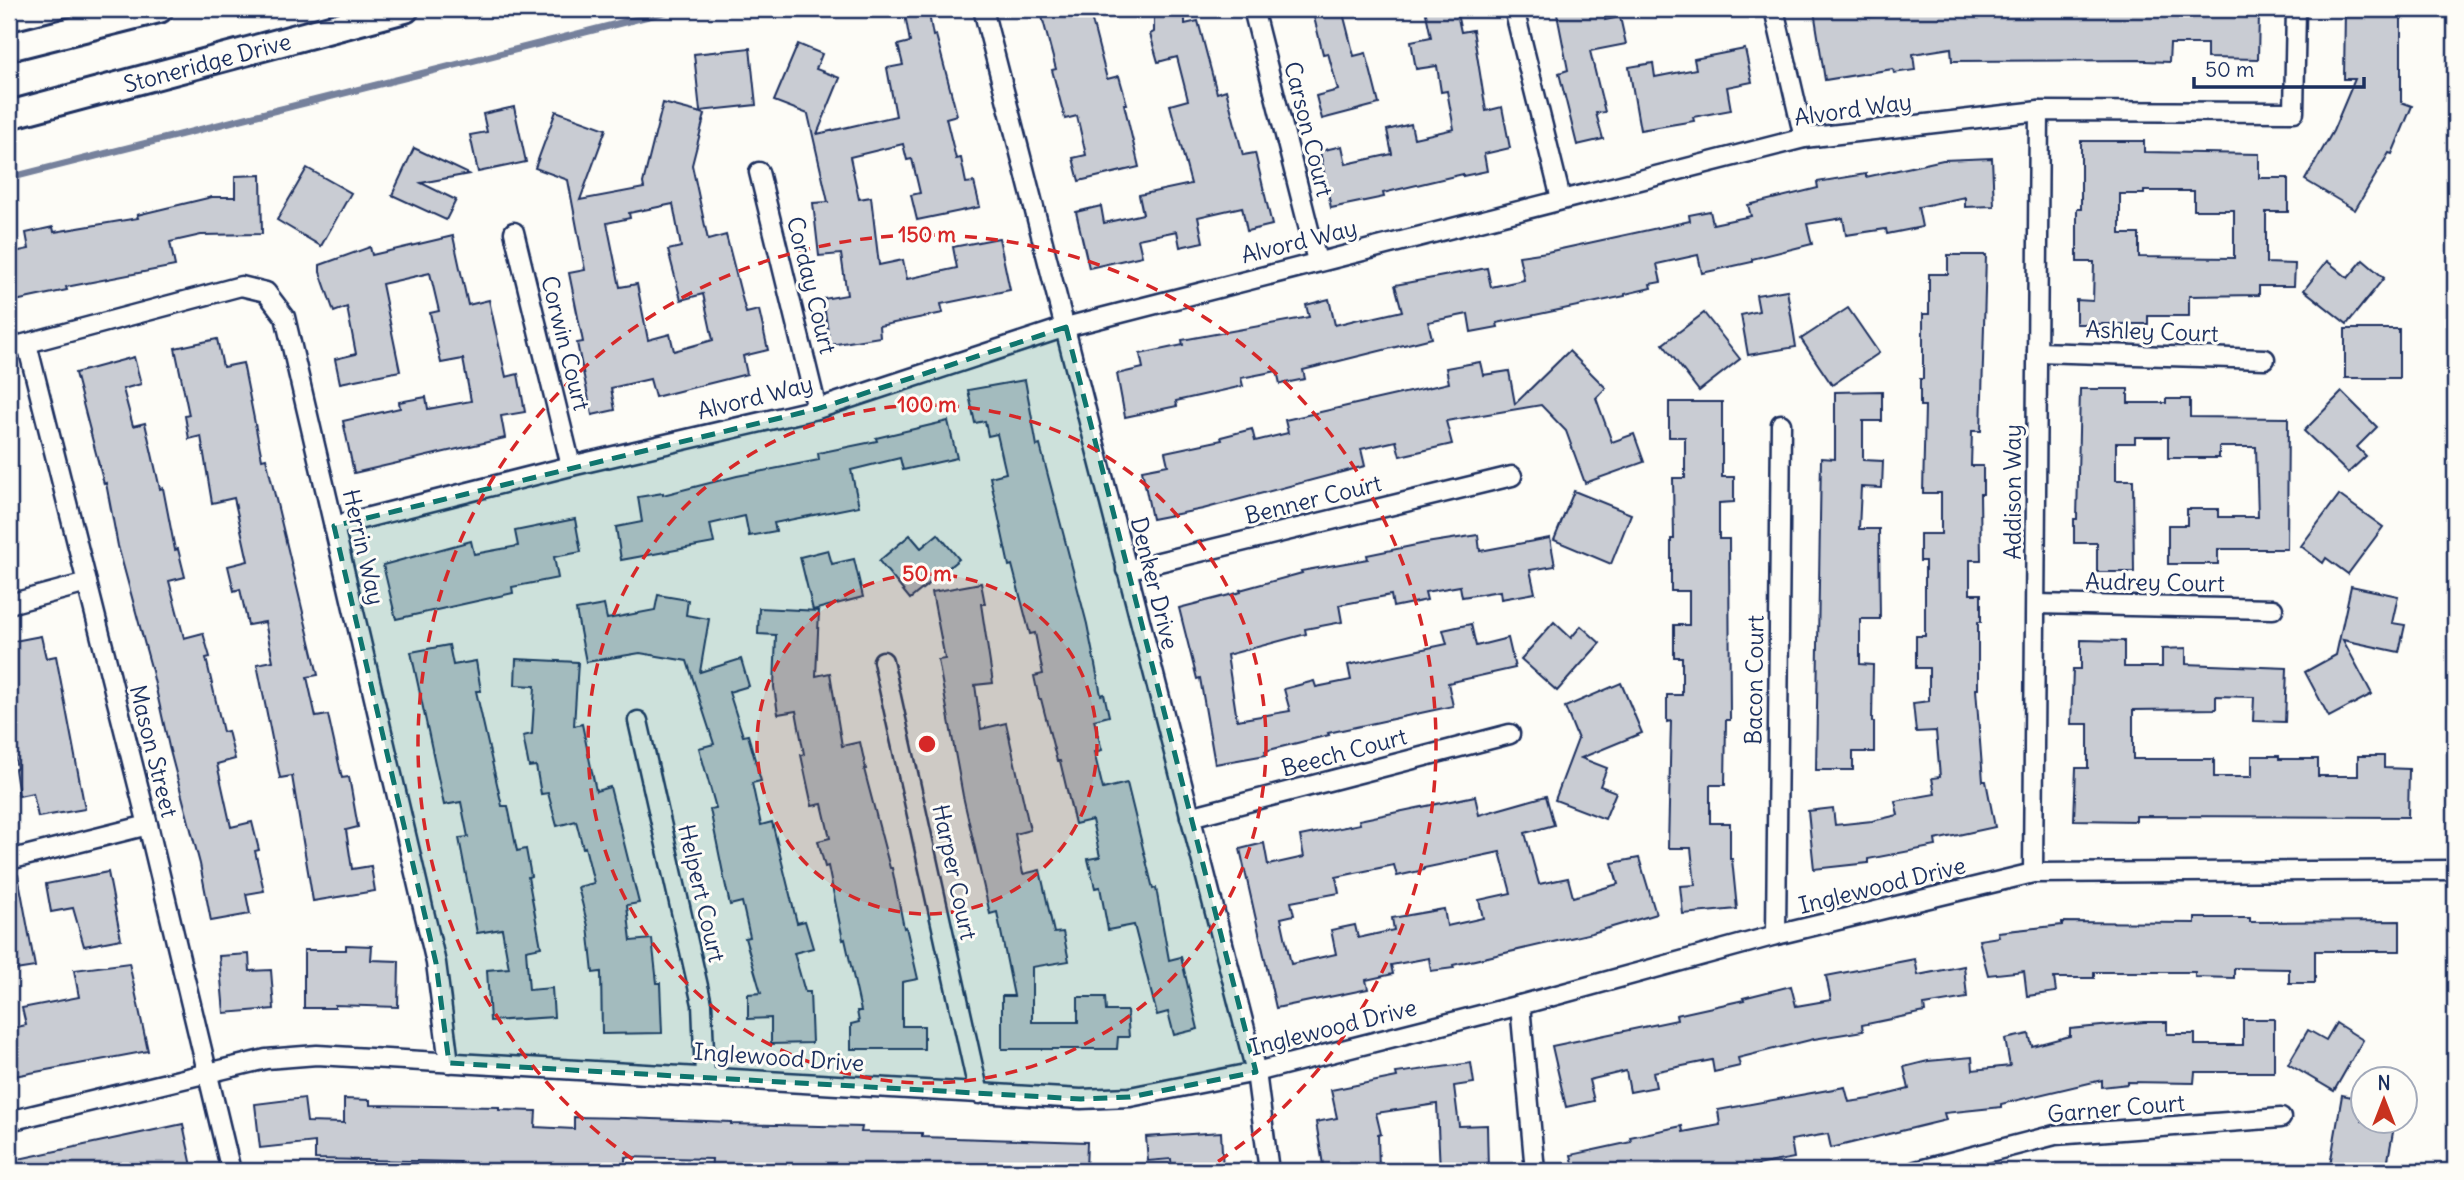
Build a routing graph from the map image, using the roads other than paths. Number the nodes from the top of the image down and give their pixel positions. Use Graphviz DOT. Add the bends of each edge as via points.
graph roads {
  1 [pos="159,9"];
  2 [pos="405,9"];
  3 [pos="983,9"];
  4 [pos="1253,9"];
  5 [pos="1514,9"];
  6 [pos="1774,9"];
  7 [pos="2296,9"];
  8 [pos="9,47"];
  9 [pos="2039,111"];
  10 [pos="9,115"];
  11 [pos="1804,138"];
  12 [pos="759,172"];
  13 [pos="1561,199"];
  14 [pos="514,232"];
  15 [pos="1317,261"];
  16 [pos="1066,327"];
  17 [pos="27,344"];
  18 [pos="9,348"];
  19 [pos="2037,352"];
  20 [pos="2265,359"];
  21 [pos="817,409"];
  22 [pos="1781,424"];
  23 [pos="571,466"];
  24 [pos="1512,476"];
  25 [pos="334,526"];
  26 [pos="1126,570"];
  27 [pos="87,583"];
  28 [pos="9,604"];
  29 [pos="2036,604"];
  30 [pos="2273,609"];
  31 [pos="883,661"];
  32 [pos="638,722"];
  33 [pos="1510,733"];
  34 [pos="1190,817"];
  35 [pos="148,825"];
  36 [pos="9,860"];
  37 [pos="2455,870"];
  38 [pos="2032,873"];
  39 [pos="1776,935"];
  40 [pos="1520,1004"];
  41 [pos="449,1063"];
  42 [pos="208,1072"];
  43 [pos="1256,1072"];
  44 [pos="705,1076"];
  45 [pos="979,1094"];
  46 [pos="2281,1118"];
  47 [pos="9,1121"];
  48 [pos="232,1171"];
  49 [pos="1269,1171"];
  50 [pos="1535,1171"];
  51 [pos="1916,1171"];
  1 -- 8 [label="main road"];
  2 -- 10 [label="main road, Stoneridge Drive"];
  3 -- 16 [label="street, Denker Drive"];
  4 -- 15 [label="street, Carson Court"];
  5 -- 13 [label="street"];
  6 -- 11 [label="street"];
  7 -- 9 [label="street, Alvord Way" via="2294,112"];
  9 -- 11 [label="street, Alvord Way"];
  9 -- 19 [label="street, Addison Way"];
  11 -- 13 [label="street, Alvord Way"];
  12 -- 21 [label="street, Corday Court"];
  13 -- 15 [label="street, Alvord Way"];
  14 -- 23 [label="street, Corwin Court"];
  15 -- 16 [label="street, Alvord Way"];
  16 -- 21 [label="street, Alvord Way"];
  16 -- 26 [label="street, Denker Drive"];
  17 -- 18 [label="street, Herrin Way"];
  17 -- 25 [label="street, Herrin Way" via="241,286 266,292 285,317"];
  17 -- 27 [label="street, Mason Street"];
  19 -- 20 [label="street, Ashley Court"];
  19 -- 29 [label="street, Addison Way"];
  21 -- 23 [label="street, Alvord Way"];
  22 -- 39 [label="street, Bacon Court"];
  23 -- 25 [label="street, Alvord Way"];
  24 -- 26 [label="street, Benner Court"];
  25 -- 41 [label="street, Herrin Way" via="436,963"];
  26 -- 34 [label="street, Denker Drive"];
  27 -- 28 [label="street"];
  27 -- 35 [label="street, Mason Street"];
  29 -- 30 [label="street, Audrey Court"];
  29 -- 38 [label="street, Addison Way"];
  31 -- 45 [label="street, Harper Court"];
  32 -- 44 [label="street, Helpert Court" via="702,1004"];
  33 -- 34 [label="street, Beech Court"];
  34 -- 43 [label="street, Denker Drive"];
  35 -- 36 [label="street"];
  35 -- 42 [label="street, Mason Street"];
  37 -- 38 [label="street, Inglewood Drive"];
  38 -- 39 [label="street, Inglewood Drive"];
  39 -- 40 [label="street, Inglewood Drive"];
  40 -- 43 [label="street, Inglewood Drive"];
  40 -- 50 [label="street"];
  41 -- 42 [label="street, Inglewood Drive" via="317,1055 265,1059"];
  41 -- 44 [label="street, Inglewood Drive"];
  42 -- 47 [label="street, Inglewood Drive"];
  42 -- 48 [label="street, Mason Street"];
  43 -- 45 [label="street, Inglewood Drive" via="1130,1097 1081,1100"];
  43 -- 49 [label="street, Denker Drive"];
  44 -- 45 [label="street, Inglewood Drive"];
  46 -- 51 [label="street, Garner Court" via="2055,1135"];
}
